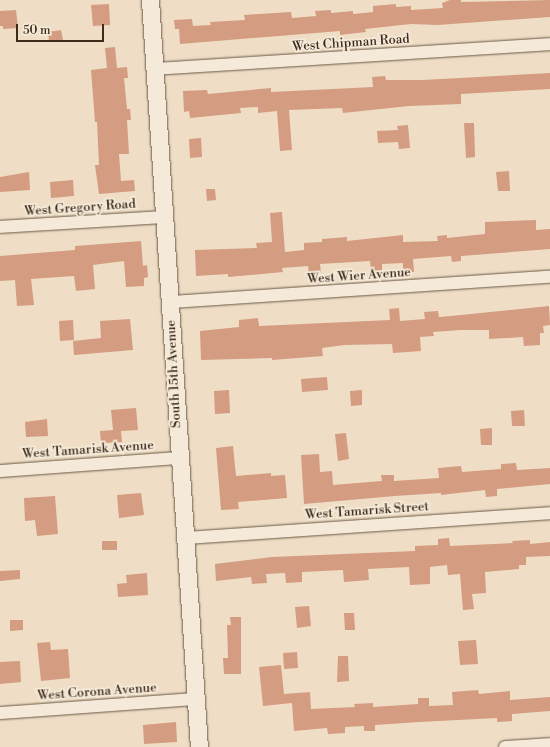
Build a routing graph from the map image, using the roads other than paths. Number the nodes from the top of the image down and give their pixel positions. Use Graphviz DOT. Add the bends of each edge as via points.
graph roads {
  1 [pos="150,0"];
  2 [pos="550,44"];
  3 [pos="154,69"];
  4 [pos="162,217"];
  5 [pos="0,227"];
  6 [pos="550,277"];
  7 [pos="170,302"];
  8 [pos="179,458"];
  9 [pos="0,471"];
  10 [pos="550,512"];
  11 [pos="185,538"];
  12 [pos="195,699"];
  13 [pos="0,713"];
  14 [pos="550,744"];
  15 [pos="199,747"];
  16 [pos="505,747"];
  1 -- 3 [label="street, South 15th Avenue"];
  2 -- 3 [label="street, West Chipman Road"];
  3 -- 4 [label="street, South 15th Avenue"];
  4 -- 5 [label="street, West Gregory Road"];
  4 -- 7 [label="street, South 15th Avenue"];
  6 -- 7 [label="street, West Wier Avenue"];
  7 -- 8 [label="street, South 15th Avenue"];
  8 -- 9 [label="street, West Tamarisk Avenue"];
  8 -- 11 [label="street, South 15th Avenue"];
  10 -- 11 [label="street, West Tamarisk Street"];
  11 -- 12 [label="street, South 15th Avenue"];
  12 -- 13 [label="street, West Corona Avenue"];
  12 -- 15 [label="street, South 15th Avenue"];
  14 -- 16 [label="street"];
}
